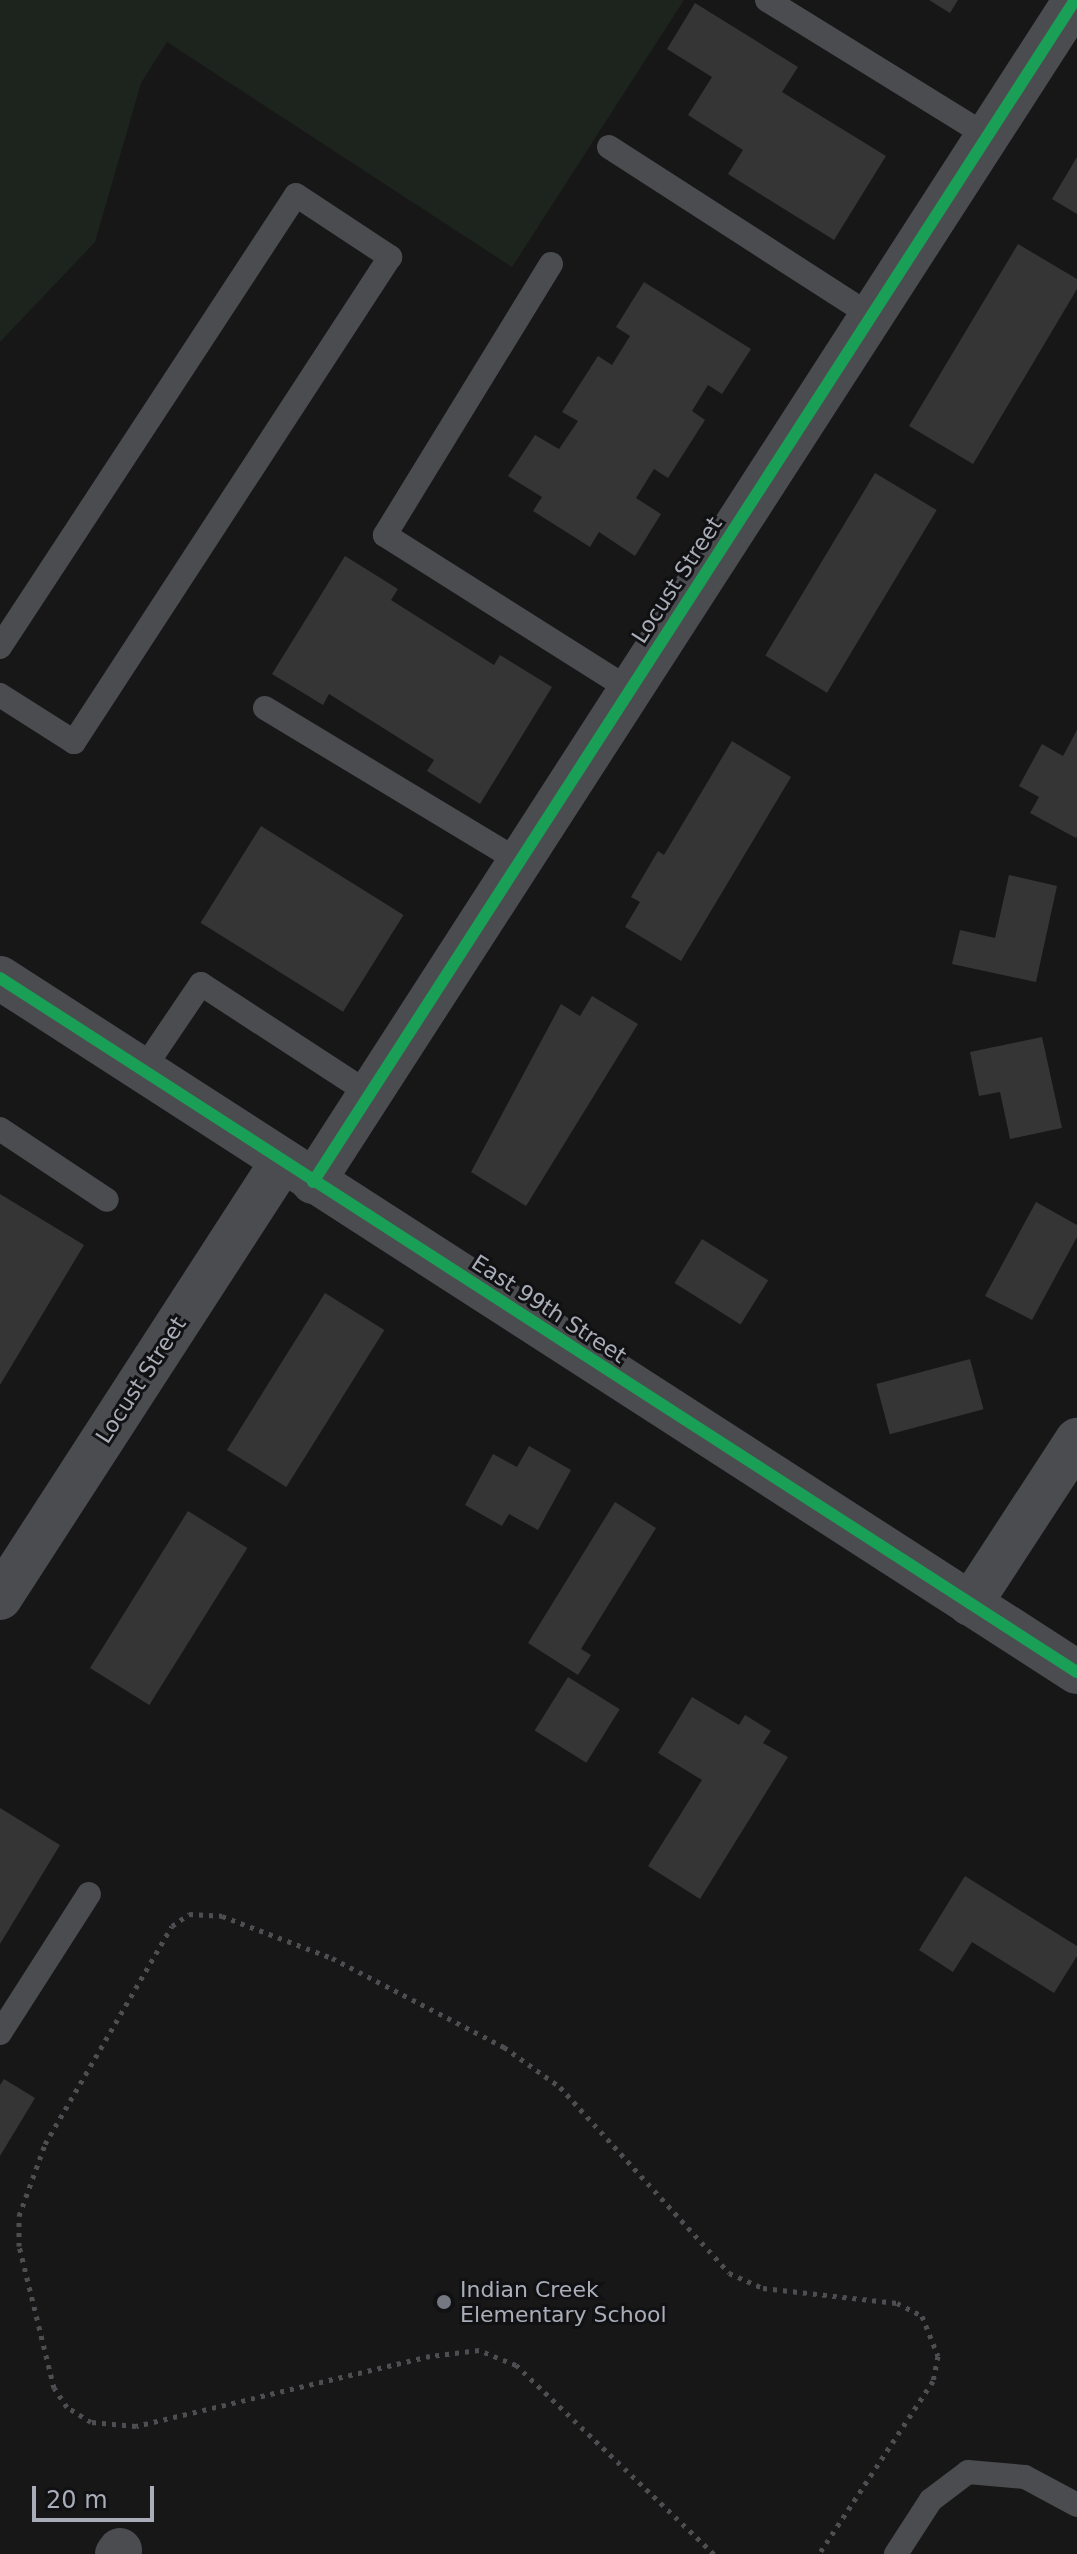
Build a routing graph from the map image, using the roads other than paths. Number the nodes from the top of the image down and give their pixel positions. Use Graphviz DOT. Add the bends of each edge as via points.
graph roads {
  1 [pos="767,0"];
  2 [pos="1075,0"];
  3 [pos="987,136"];
  4 [pos="609,147"];
  5 [pos="551,264"];
  6 [pos="871,316"];
  7 [pos="0,647"];
  8 [pos="630,690"];
  9 [pos="0,695"];
  10 [pos="265,708"];
  11 [pos="520,862"];
  12 [pos="0,978"];
  13 [pos="142,1071"];
  14 [pos="370,1094"];
  15 [pos="0,1129"];
  16 [pos="298,1172"];
  17 [pos="107,1200"];
  18 [pos="1077,1440"];
  19 [pos="0,1598"];
  20 [pos="970,1604"];
  21 [pos="1077,1672"];
  22 [pos="89,1894"];
  23 [pos="0,2033"];
  24 [pos="1077,2505"];
  25 [pos="896,2554"];
  1 -- 3 [label="lane"];
  2 -- 3 [label="street, Locust Street"];
  3 -- 6 [label="street, Locust Street"];
  4 -- 6 [label="lane"];
  5 -- 8 [label="lane" via="385,535"];
  6 -- 8 [label="street, Locust Street"];
  7 -- 9 [label="lane" via="296,195 390,257 74,742"];
  8 -- 11 [label="street, Locust Street"];
  10 -- 11 [label="lane"];
  11 -- 14 [label="street, Locust Street"];
  12 -- 13 [label="street, East 99th Street"];
  13 -- 14 [label="lane" via="201,984"];
  13 -- 16 [label="street, East 99th Street"];
  14 -- 16 [label="street, Locust Street"];
  15 -- 17 [label="lane"];
  16 -- 19 [label="street, Locust Street"];
  16 -- 20 [label="street, East 99th Street"];
  18 -- 20 [label="street"];
  20 -- 21 [label="street, East 99th Street"];
  22 -- 23 [label="lane"];
  24 -- 25 [label="lane" via="1025,2477 968,2472 931,2500"];
}
